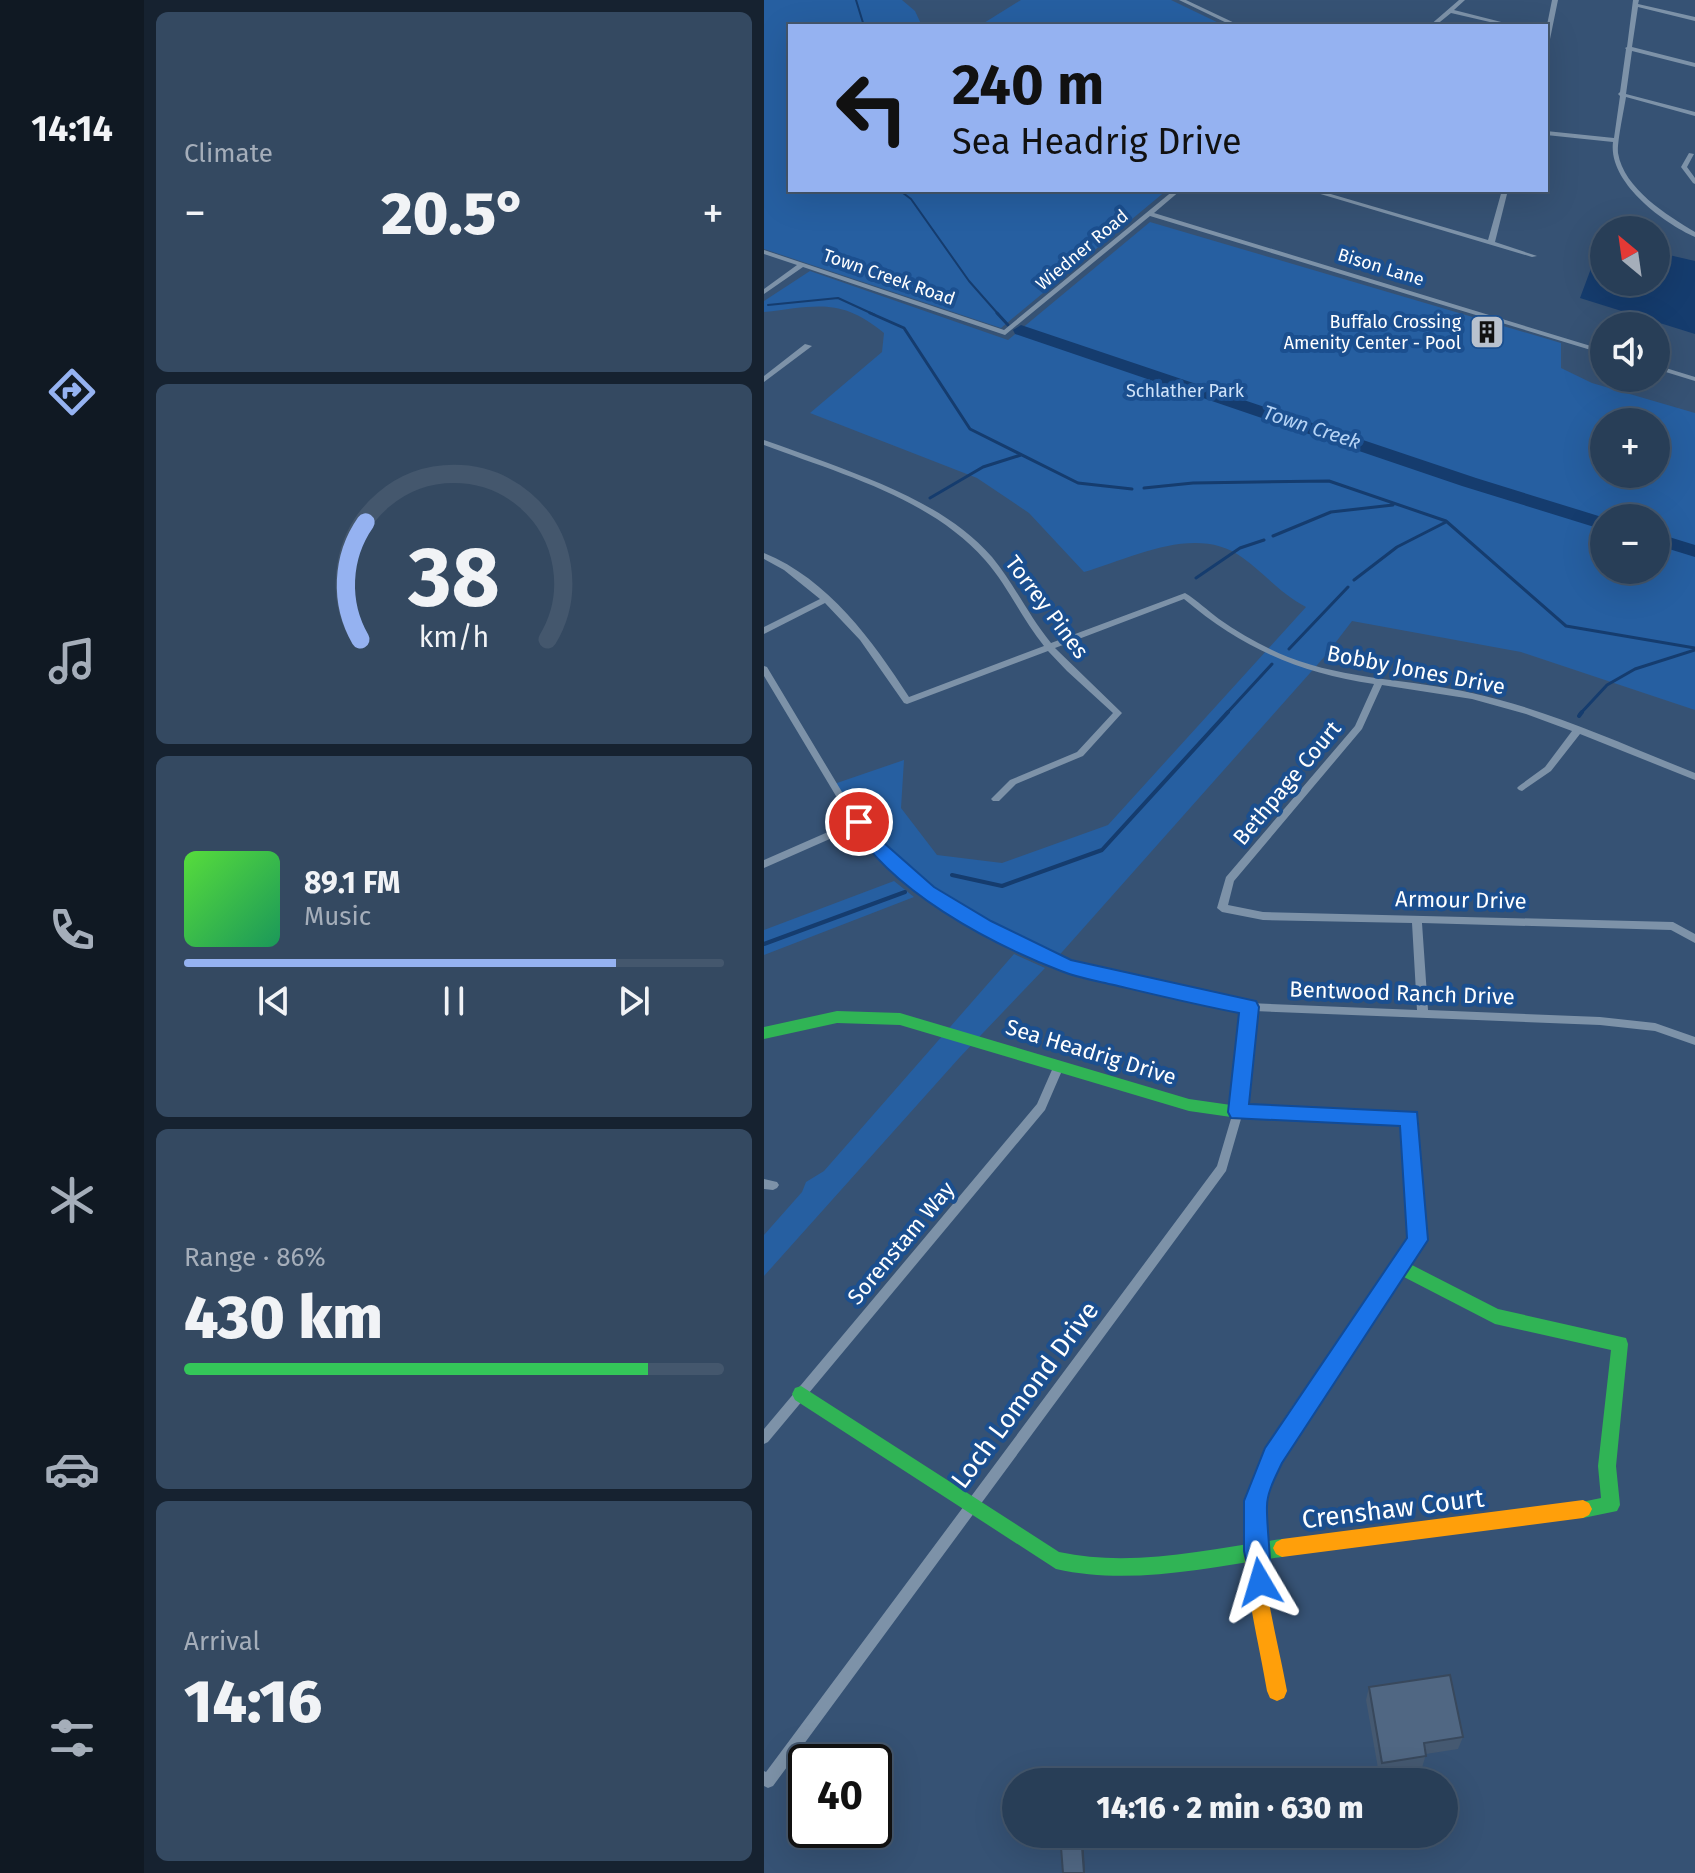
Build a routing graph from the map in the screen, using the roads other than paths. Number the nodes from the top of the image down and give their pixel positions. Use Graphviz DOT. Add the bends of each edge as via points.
graph roads {
  1 [pos="1182,0"];
  2 [pos="1462,0"];
  3 [pos="1555,0"];
  4 [pos="1636,3"];
  5 [pos="1450,11"];
  6 [pos="1695,19"];
  7 [pos="1234,24"];
  8 [pos="1434,24"];
  9 [pos="1505,24"];
  10 [pos="1548,27"];
  11 [pos="1628,48"];
  12 [pos="1695,65"];
  13 [pos="1621,94"];
  14 [pos="1695,114"];
  15 [pos="1548,133"];
  16 [pos="1615,140"];
  17 [pos="1691,154"];
  18 [pos="1695,182"];
  19 [pos="1176,192"];
  20 [pos="1317,192"];
  21 [pos="1504,192"];
  22 [pos="1150,214"];
  23 [pos="1695,235"];
  24 [pos="1491,243"];
  25 [pos="764,252"];
  26 [pos="1534,256"];
  27 [pos="802,265"];
  28 [pos="764,292"];
  29 [pos="1005,333"];
  30 [pos="808,346"];
  31 [pos="1590,348"];
  32 [pos="1670,371"];
  33 [pos="1695,379"];
  34 [pos="764,380"];
  35 [pos="764,442"];
  36 [pos="764,556"];
  37 [pos="825,600"];
  38 [pos="764,631"];
  39 [pos="1050,647"];
  40 [pos="764,669"];
  41 [pos="1380,681"];
  42 [pos="1577,731"];
  43 [pos="1695,777"];
  44 [pos="1522,788"];
  45 [pos="996,799"];
  46 [pos="859,822"];
  47 [pos="764,864"];
  48 [pos="1222,908"];
  49 [pos="1417,919"];
  50 [pos="1695,939"];
  51 [pos="1249,1007"];
  52 [pos="1423,1015"];
  53 [pos="764,1033"];
  54 [pos="1695,1041"];
  55 [pos="1059,1066"];
  56 [pos="1238,1112"];
  57 [pos="1399,1267"];
  58 [pos="801,1394"];
  59 [pos="764,1438"];
  60 [pos="972,1506"];
  61 [pos="1255,1551"];
  62 [pos="1277,1691"];
  63 [pos="766,1780"];
  1 -- 7 [label="street"];
  2 -- 5 [label="street"];
  3 -- 10 [label="street"];
  4 -- 6 [label="street"];
  4 -- 11 [label="street"];
  5 -- 8 [label="street"];
  5 -- 9 [label="street"];
  11 -- 12 [label="street"];
  11 -- 13 [label="street"];
  13 -- 14 [label="street"];
  13 -- 16 [label="street"];
  15 -- 16 [label="street"];
  16 -- 23 [label="street" via="1620,173 1635,193"];
  17 -- 18 [label="street" via="1684,167"];
  19 -- 22 [label="street, Wiedner Road"];
  20 -- 24 [label="street"];
  21 -- 24 [label="street"];
  22 -- 29 [label="street, Wiedner Road"];
  22 -- 31 [label="street, Bison Lane"];
  24 -- 26 [label="street"];
  25 -- 27 [label="street, Town Creek Road"];
  27 -- 28 [label="street"];
  27 -- 29 [label="street, Town Creek Road"];
  30 -- 34 [label="street"];
  32 -- 33 [label="street"];
  35 -- 39 [label="street, Torrey Pines" via="911,502 953,527 1008,582"];
  36 -- 37 [label="street"];
  37 -- 38 [label="street"];
  37 -- 39 [label="street" via="881,660 907,701"];
  39 -- 41 [label="street, Bobby Jones Drive" via="1185,596 1218,625 1263,650 1321,671"];
  39 -- 45 [label="street, Torrey Pines" via="1118,713 1080,754 1013,782"];
  40 -- 46 [label="street, Bentwood Ranch Drive"];
  41 -- 42 [label="street, Bobby Jones Drive" via="1471,696"];
  41 -- 48 [label="street, Bethpage Court" via="1359,727 1229,880"];
  42 -- 43 [label="street, Bobby Jones Drive"];
  42 -- 44 [label="street" via="1548,769"];
  46 -- 47 [label="street"];
  46 -- 51 [label="street, Bentwood Ranch Drive" via="877,847 928,892 1067,966"];
  48 -- 49 [label="street, Armour Drive" via="1263,916"];
  49 -- 50 [label="street, Armour Drive" via="1673,926"];
  49 -- 52 [label="street"];
  51 -- 52 [label="street, Bentwood Ranch Drive"];
  51 -- 56 [label="street, Loch Lomond Drive"];
  52 -- 54 [label="street, Bentwood Ranch Drive" via="1600,1021 1655,1027"];
  53 -- 55 [label="street, Sea Headrig Drive" via="837,1017 900,1019"];
  55 -- 56 [label="street, Sea Headrig Drive" via="1189,1105"];
  55 -- 58 [label="street, Sorenstam Way" via="1041,1107"];
  56 -- 57 [label="street, Sea Headrig Drive" via="1410,1118 1417,1240"];
  56 -- 60 [label="street, Loch Lomond Drive" via="1222,1168"];
  57 -- 61 [label="street" via="1273,1456 1255,1501"];
  57 -- 61 [label="street, Crenshaw Court" via="1495,1316 1620,1344 1607,1466 1611,1505"];
  58 -- 59 [label="street, Sorenstam Way"];
  58 -- 60 [label="street, Crenshaw Court"];
  60 -- 61 [label="street, Crenshaw Court" via="1056,1560 1082,1568 1125,1568"];
  60 -- 63 [label="street, Loch Lomond Drive"];
  61 -- 62 [label="street"];
}
